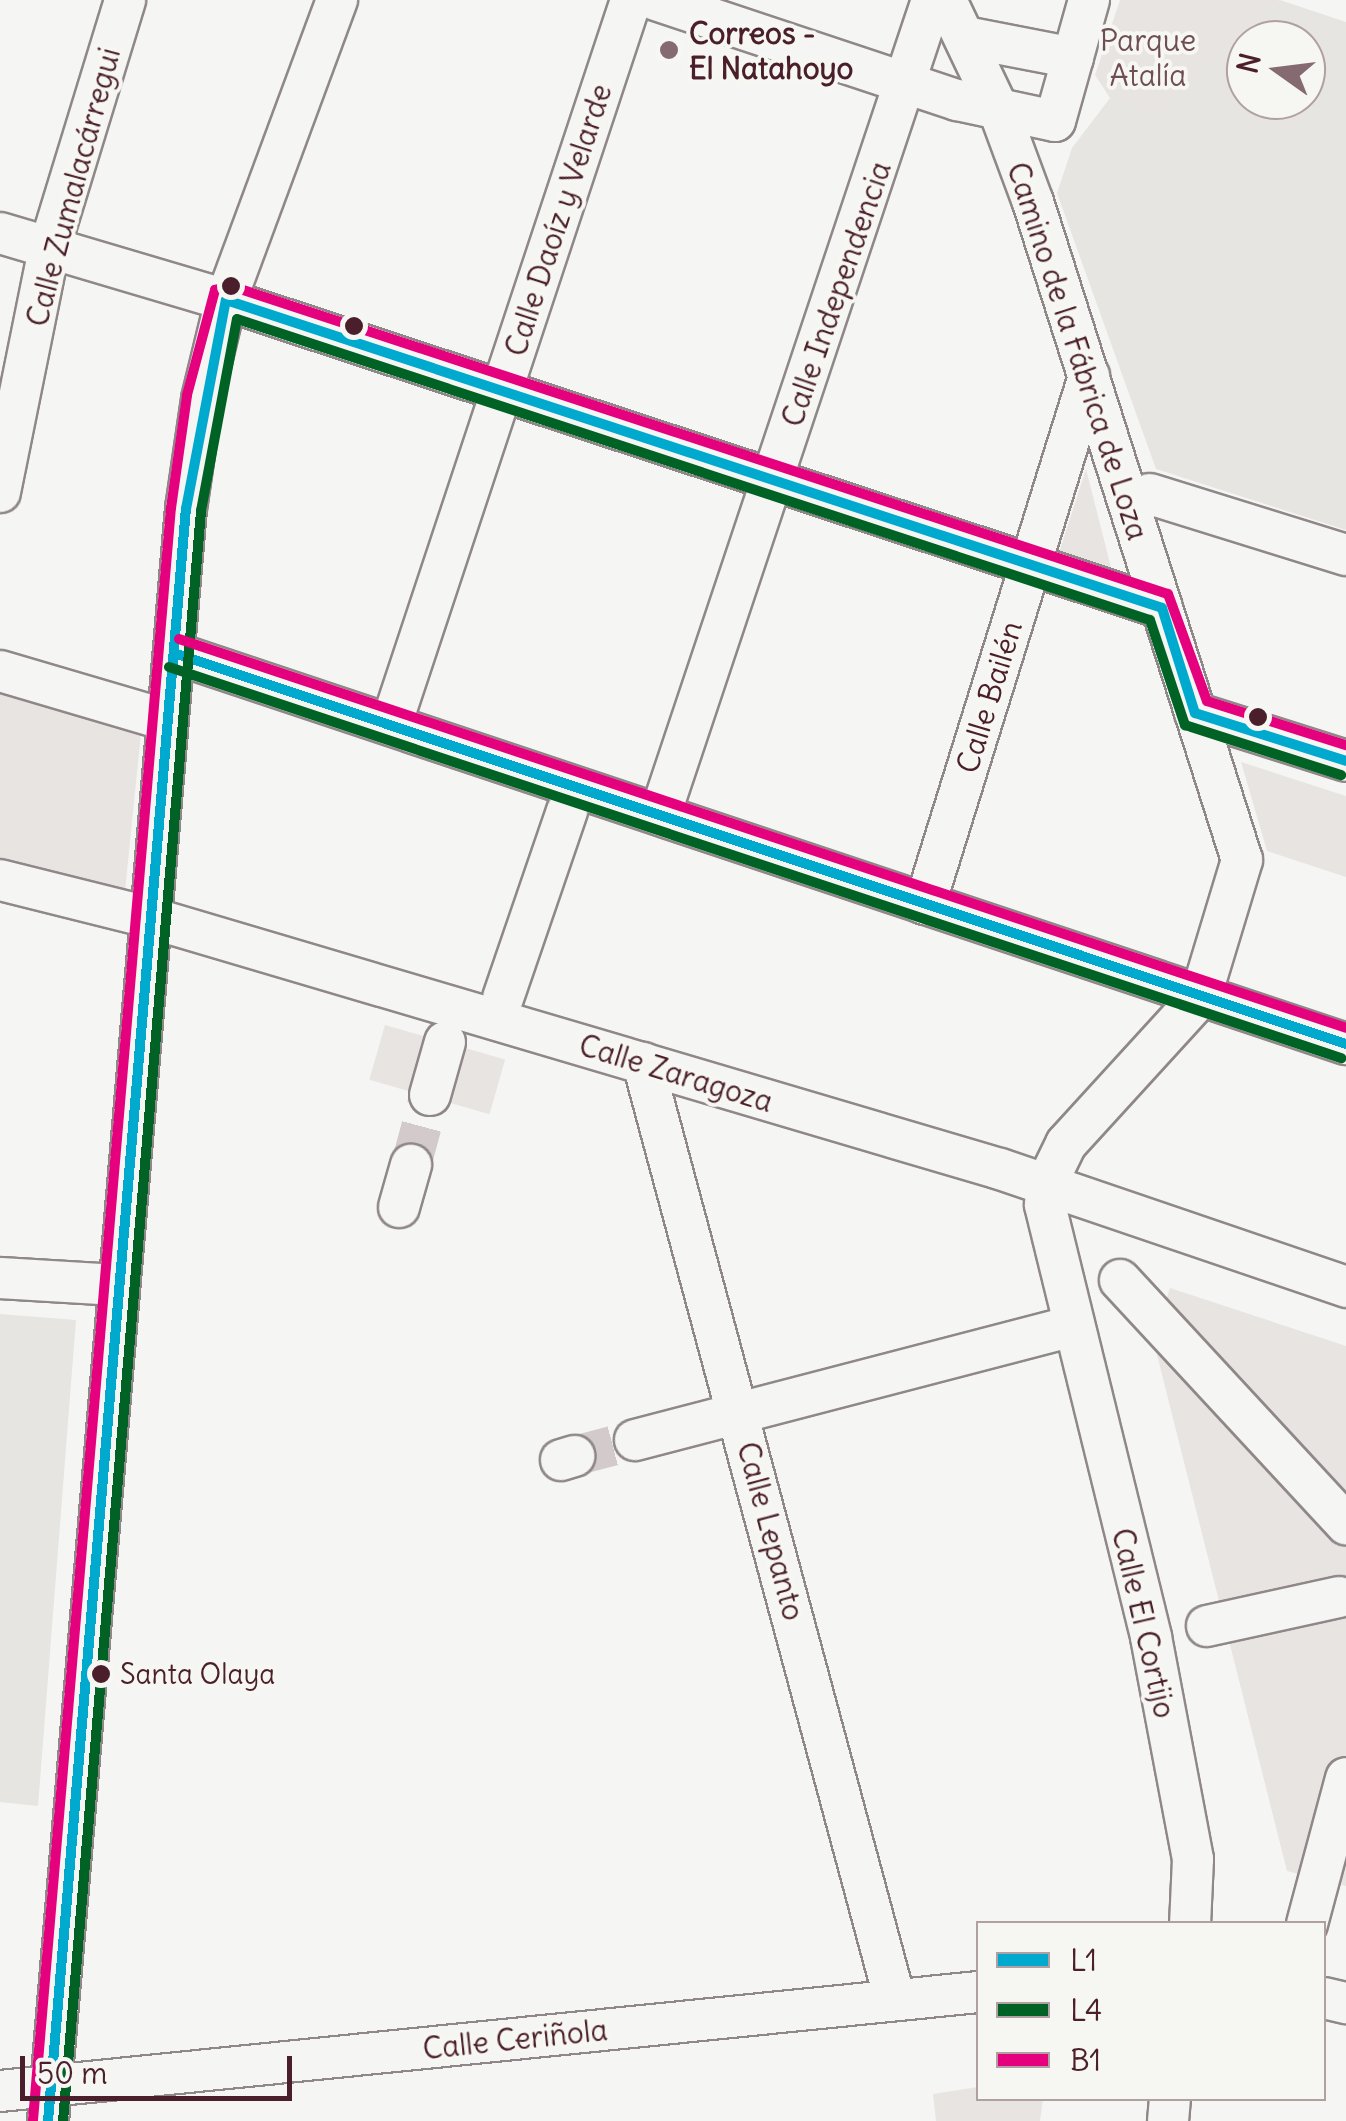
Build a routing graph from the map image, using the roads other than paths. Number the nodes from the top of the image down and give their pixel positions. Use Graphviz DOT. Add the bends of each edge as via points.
graph roads {
  1 [pos="125,0"];
  2 [pos="338,0"];
  3 [pos="631,0"];
  4 [pos="656,0"];
  5 [pos="932,0"];
  6 [pos="946,0"];
  7 [pos="1090,0"];
  8 [pos="965,36"];
  9 [pos="1072,58"];
  10 [pos="907,82"];
  11 [pos="1000,113"];
  12 [pos="0,233"];
  13 [pos="48,249"];
  14 [pos="226,300"];
  15 [pos="1089,376"];
  16 [pos="502,391"];
  17 [pos="774,480"];
  18 [pos="0,492"];
  19 [pos="1150,494"];
  20 [pos="1346,555"];
  21 [pos="1031,565"];
  22 [pos="1162,608"];
  23 [pos="174,653"];
  24 [pos="0,671"];
  25 [pos="1195,713"];
  26 [pos="166,720"];
  27 [pos="391,725"];
  28 [pos="1346,761"];
  29 [pos="567,811"];
  30 [pos="660,815"];
  31 [pos="0,880"];
  32 [pos="925,904"];
  33 [pos="148,917"];
  34 [pos="1201,996"];
  35 [pos="503,998"];
  36 [pos="445,1042"];
  37 [pos="1346,1044"];
  38 [pos="643,1063"];
  39 [pos="430,1095"];
  40 [pos="411,1165"];
  41 [pos="1047,1183"];
  42 [pos="400,1207"];
  43 [pos="0,1278"];
  44 [pos="1120,1280"];
  45 [pos="118,1285"];
  46 [pos="1346,1287"];
  47 [pos="1073,1326"];
  48 [pos="739,1413"];
  49 [pos="634,1440"];
  50 [pos="1346,1524"];
  51 [pos="1344,1591"];
  52 [pos="1207,1626"];
  53 [pos="1346,1778"];
  54 [pos="1190,1921"];
  55 [pos="1309,1921"];
  56 [pos="976,1992"];
  57 [pos="895,2000"];
  58 [pos="0,2091"];
  59 [pos="49,2104"];
  1 -- 13 [label="street, Calle Zumalacárregui"];
  2 -- 14 [label="street"];
  3 -- 16 [label="street, Calle Daoíz y Velarde"];
  4 -- 10 [label="street"];
  5 -- 10 [label="street, Calle Independencia"];
  6 -- 8 [label="street, Camino de la Fábrica de Loza"];
  7 -- 9 [label="street"];
  8 -- 9 [label="street"];
  8 -- 11 [label="street, Camino de la Fábrica de Loza"];
  9 -- 11 [label="street" via="1055,121"];
  10 -- 11 [label="street"];
  10 -- 17 [label="street, Calle Independencia"];
  11 -- 15 [label="street, Camino de la Fábrica de Loza"];
  12 -- 13 [label="street"];
  13 -- 14 [label="street"];
  13 -- 18 [label="street, Calle Zumalacárregui"];
  14 -- 16 [label="street"];
  14 -- 23 [label="street" via="202,399"];
  15 -- 21 [label="street, Calle Bailén"];
  15 -- 22 [label="street, Camino de la Fábrica de Loza"];
  16 -- 17 [label="street"];
  16 -- 27 [label="street, Calle Daoíz y Velarde"];
  17 -- 21 [label="street"];
  17 -- 30 [label="street, Calle Independencia"];
  19 -- 20 [label="street"];
  21 -- 22 [label="street"];
  21 -- 32 [label="street, Calle Bailén"];
  22 -- 25 [label="street, Camino de la Fábrica de Loza"];
  23 -- 26 [label="street"];
  23 -- 27 [label="street"];
  24 -- 26 [label="street"];
  25 -- 28 [label="street"];
  25 -- 34 [label="street, Camino de la Fábrica de Loza" via="1242,860"];
  26 -- 33 [label="street"];
  27 -- 30 [label="street"];
  29 -- 35 [label="street"];
  30 -- 32 [label="street"];
  31 -- 33 [label="street, Calle Zaragoza"];
  32 -- 34 [label="street"];
  33 -- 38 [label="street, Calle Zaragoza"];
  33 -- 45 [label="street"];
  34 -- 37 [label="street"];
  34 -- 41 [label="street" via="1066,1144"];
  36 -- 39 [label="street"];
  38 -- 41 [label="street, Calle Zaragoza"];
  38 -- 48 [label="street, Calle Lepanto"];
  40 -- 42 [label="street"];
  41 -- 46 [label="street, Calle Zaragoza"];
  41 -- 47 [label="street, Calle El Cortijo" via="1045,1205"];
  43 -- 45 [label="street"];
  44 -- 50 [label="street"];
  45 -- 59 [label="street"];
  47 -- 48 [label="street"];
  47 -- 54 [label="street, Calle El Cortijo" via="1151,1637 1193,1859"];
  48 -- 49 [label="street"];
  48 -- 57 [label="street, Calle Lepanto"];
  51 -- 52 [label="street"];
  53 -- 55 [label="street"];
  56 -- 57 [label="street, Calle Ceriñola"];
  57 -- 59 [label="street, Calle Ceriñola"];
  58 -- 59 [label="street, Calle Ceriñola"];
}
